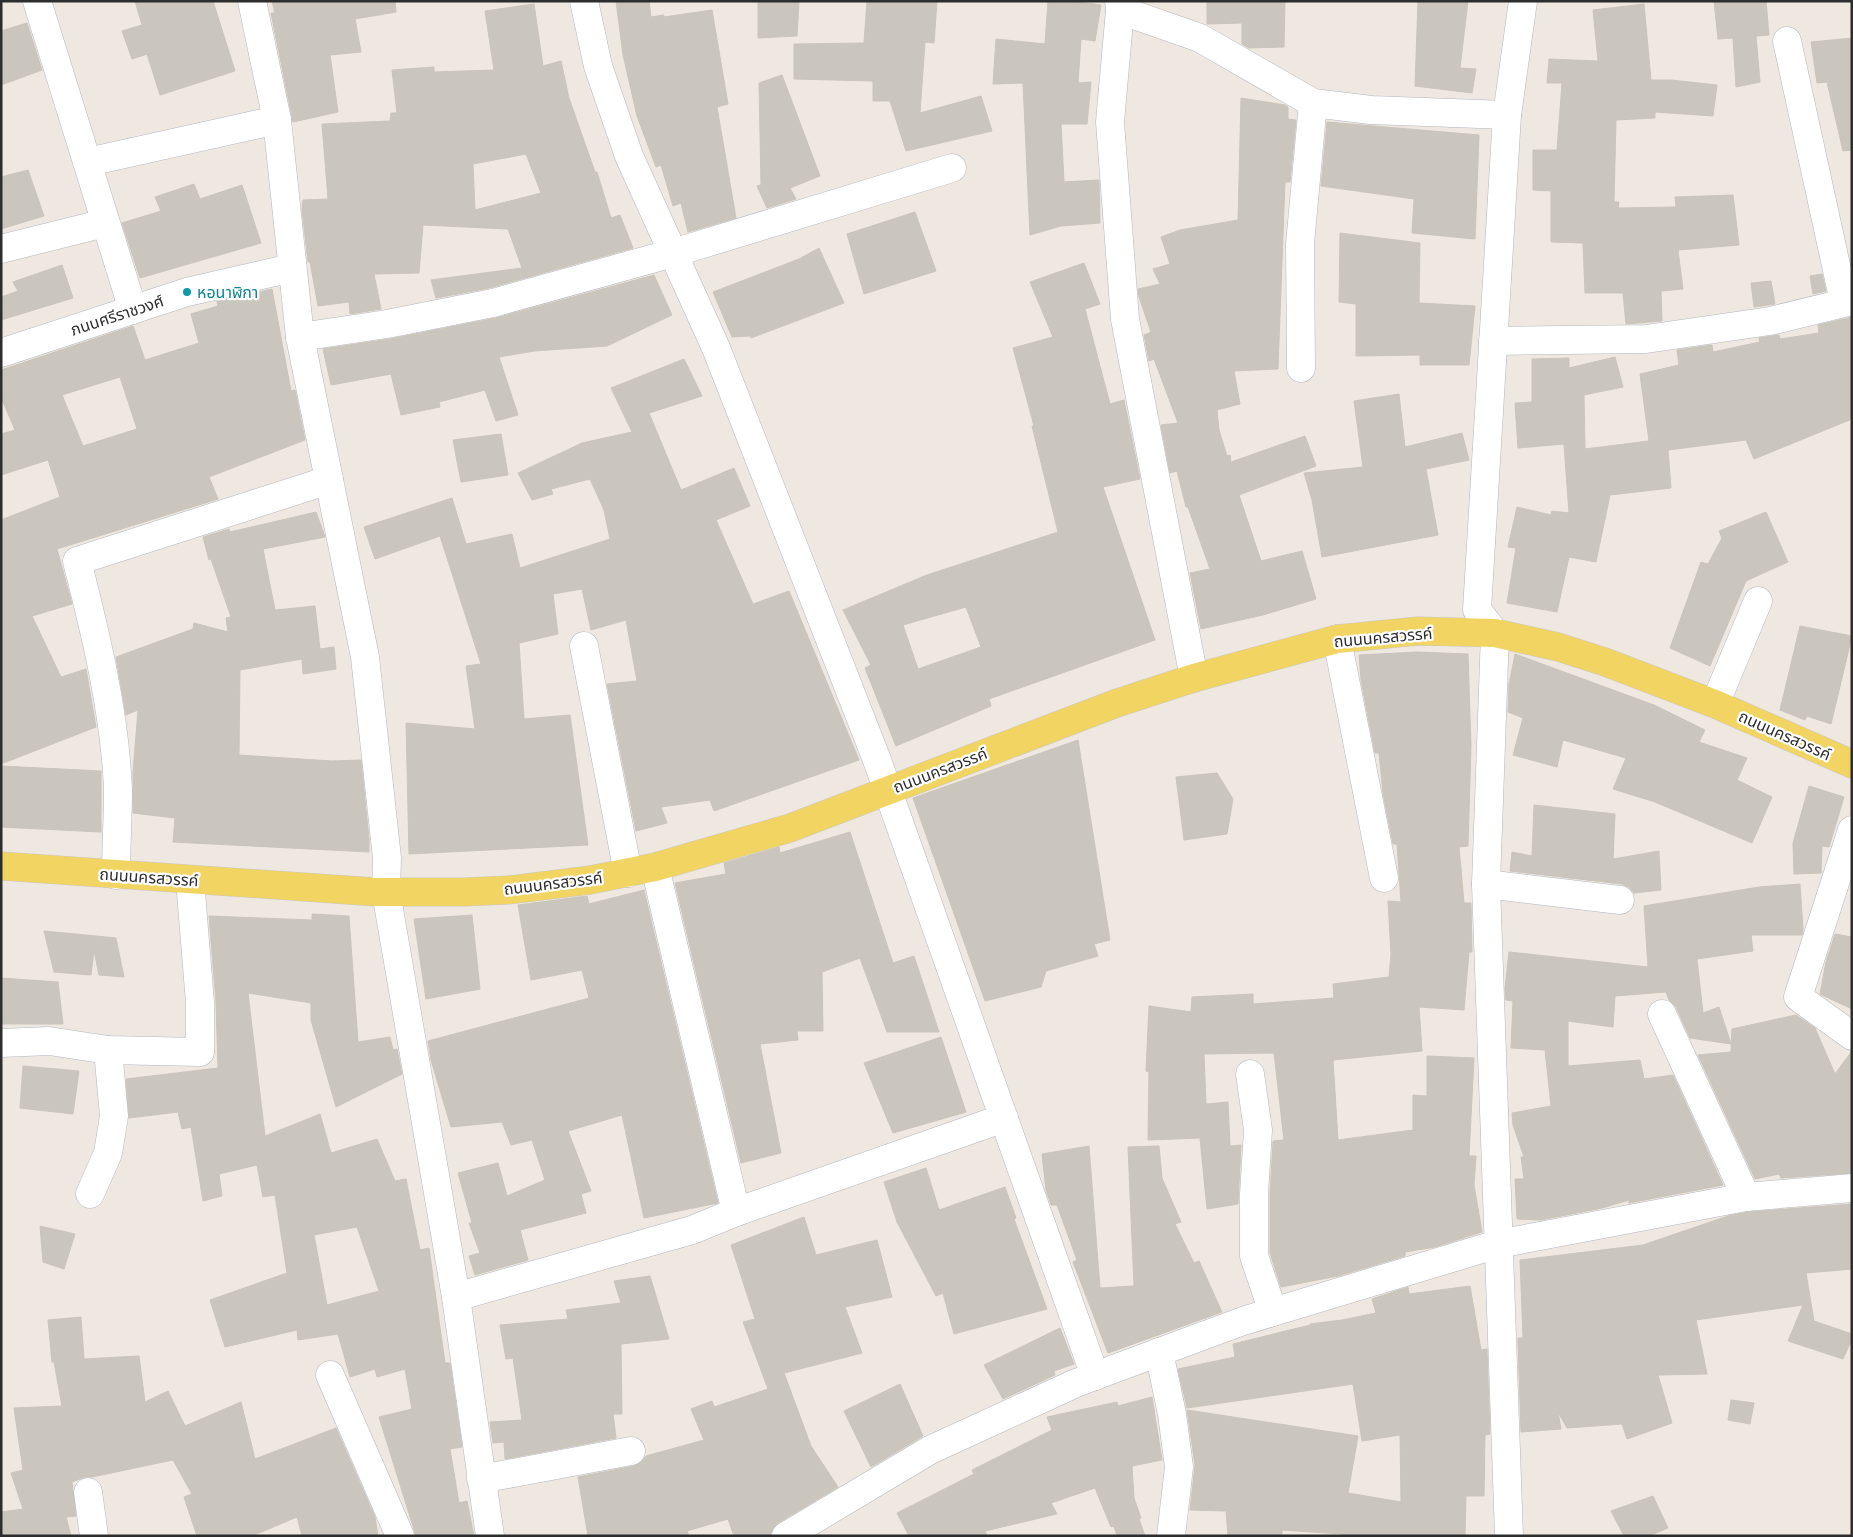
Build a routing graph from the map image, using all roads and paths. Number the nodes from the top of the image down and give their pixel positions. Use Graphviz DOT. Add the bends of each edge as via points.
graph roads {
  1 [pos="37,1"];
  2 [pos="252,1"];
  3 [pos="584,1"];
  4 [pos="1524,1"];
  5 [pos="1120,6"];
  6 [pos="1787,41"];
  7 [pos="1313,103"];
  8 [pos="1507,115"];
  9 [pos="277,120"];
  10 [pos="88,162"];
  11 [pos="952,168"];
  12 [pos="105,223"];
  13 [pos="1,249"];
  14 [pos="672,253"];
  15 [pos="292,268"];
  16 [pos="1848,301"];
  17 [pos="133,310"];
  18 [pos="300,337"];
  19 [pos="1493,341"];
  20 [pos="1,353"];
  21 [pos="1301,368"];
  22 [pos="329,480"];
  23 [pos="1758,601"];
  24 [pos="1495,633"];
  25 [pos="1337,639"];
  26 [pos="584,646"];
  27 [pos="1194,678"];
  28 [pos="1715,704"];
  29 [pos="1852,764"];
  30 [pos="887,791"];
  31 [pos="1852,830"];
  32 [pos="1,866"];
  33 [pos="655,867"];
  34 [pos="628,873"];
  35 [pos="116,874"];
  36 [pos="1384,878"];
  37 [pos="190,880"];
  38 [pos="1486,884"];
  39 [pos="386,892"];
  40 [pos="1620,900"];
  41 [pos="1662,1014"];
  42 [pos="1852,1036"];
  43 [pos="1,1042"];
  44 [pos="108,1050"];
  45 [pos="1250,1074"];
  46 [pos="1004,1118"];
  47 [pos="1852,1188"];
  48 [pos="90,1194"];
  49 [pos="1746,1197"];
  50 [pos="736,1212"];
  51 [pos="1498,1244"];
  52 [pos="456,1297"];
  53 [pos="1272,1312"];
  54 [pos="1159,1352"];
  55 [pos="330,1375"];
  56 [pos="1095,1376"];
  57 [pos="631,1450"];
  58 [pos="481,1479"];
  59 [pos="88,1492"];
  60 [pos="94,1536"];
  61 [pos="400,1536"];
  62 [pos="490,1536"];
  63 [pos="786,1536"];
  64 [pos="1171,1536"];
  65 [pos="1509,1536"];
  1 -- 10 [label="street"];
  2 -- 9 [label="street"];
  3 -- 14 [label="street" via="598,66 629,156"];
  4 -- 8 [label="street"];
  5 -- 7 [label="street" via="1200,38"];
  5 -- 27 [label="street" via="1110,122 1126,319"];
  6 -- 16 [label="street"];
  7 -- 8 [label="street" via="1371,110"];
  7 -- 21 [label="street" via="1300,244"];
  8 -- 19 [label="street"];
  9 -- 10 [label="street"];
  9 -- 15 [label="street"];
  10 -- 12 [label="street"];
  11 -- 14 [label="street"];
  12 -- 13 [label="street"];
  12 -- 17 [label="street"];
  14 -- 18 [label="street" via="493,303"];
  14 -- 30 [label="street" via="716,348 878,760"];
  15 -- 17 [label="street, ภนนศรีราชวงศ์" via="187,292"];
  15 -- 18 [label="street"];
  16 -- 19 [label="street" via="1770,321 1646,339"];
  17 -- 20 [label="street, ภนนศรีราชวงศ์"];
  18 -- 22 [label="street"];
  19 -- 24 [label="street" via="1477,610"];
  22 -- 35 [label="street" via="77,561 109,703 118,790"];
  22 -- 39 [label="street" via="365,657 387,858"];
  23 -- 28 [label="street"];
  24 -- 25 [label="main road, ถนนนครสวรรค์" via="1418,631"];
  24 -- 28 [label="main road, ถนนนครสวรรค์" via="1605,662"];
  24 -- 38 [label="street"];
  25 -- 27 [label="main road, ถนนนครสวรรค์"];
  25 -- 36 [label="street"];
  26 -- 34 [label="street"];
  27 -- 30 [label="main road, ถนนนครสวรรค์" via="1117,703"];
  28 -- 29 [label="main road, ถนนนครสวรรค์"];
  30 -- 33 [label="main road, ถนนนครสวรรค์" via="790,828"];
  30 -- 46 [label="street"];
  31 -- 42 [label="street" via="1798,997"];
  32 -- 35 [label="main road, ถนนนครสวรรค์"];
  33 -- 34 [label="main road, ถนนนครสวรรค์"];
  33 -- 50 [label="street"];
  34 -- 39 [label="main road, ถนนนครสวรรค์" via="508,890"];
  35 -- 37 [label="main road, ถนนนครสวรรค์"];
  37 -- 39 [label="main road, ถนนนครสวรรค์"];
  37 -- 44 [label="street" via="200,1003 200,1052"];
  38 -- 40 [label="street"];
  38 -- 51 [label="street"];
  39 -- 52 [label="street"];
  41 -- 49 [label="street"];
  43 -- 44 [label="street" via="49,1041"];
  44 -- 48 [label="street" via="114,1116 108,1153"];
  45 -- 53 [label="street" via="1258,1130 1254,1256"];
  46 -- 50 [label="street"];
  46 -- 56 [label="street"];
  47 -- 49 [label="street"];
  49 -- 51 [label="street"];
  50 -- 52 [label="street" via="692,1230"];
  51 -- 53 [label="street"];
  51 -- 65 [label="street"];
  52 -- 58 [label="street"];
  53 -- 54 [label="street"];
  54 -- 56 [label="street"];
  54 -- 64 [label="street" via="1179,1467"];
  55 -- 61 [label="street"];
  56 -- 63 [label="street" via="930,1450"];
  57 -- 58 [label="street"];
  58 -- 62 [label="street"];
  59 -- 60 [label="street"];
}
